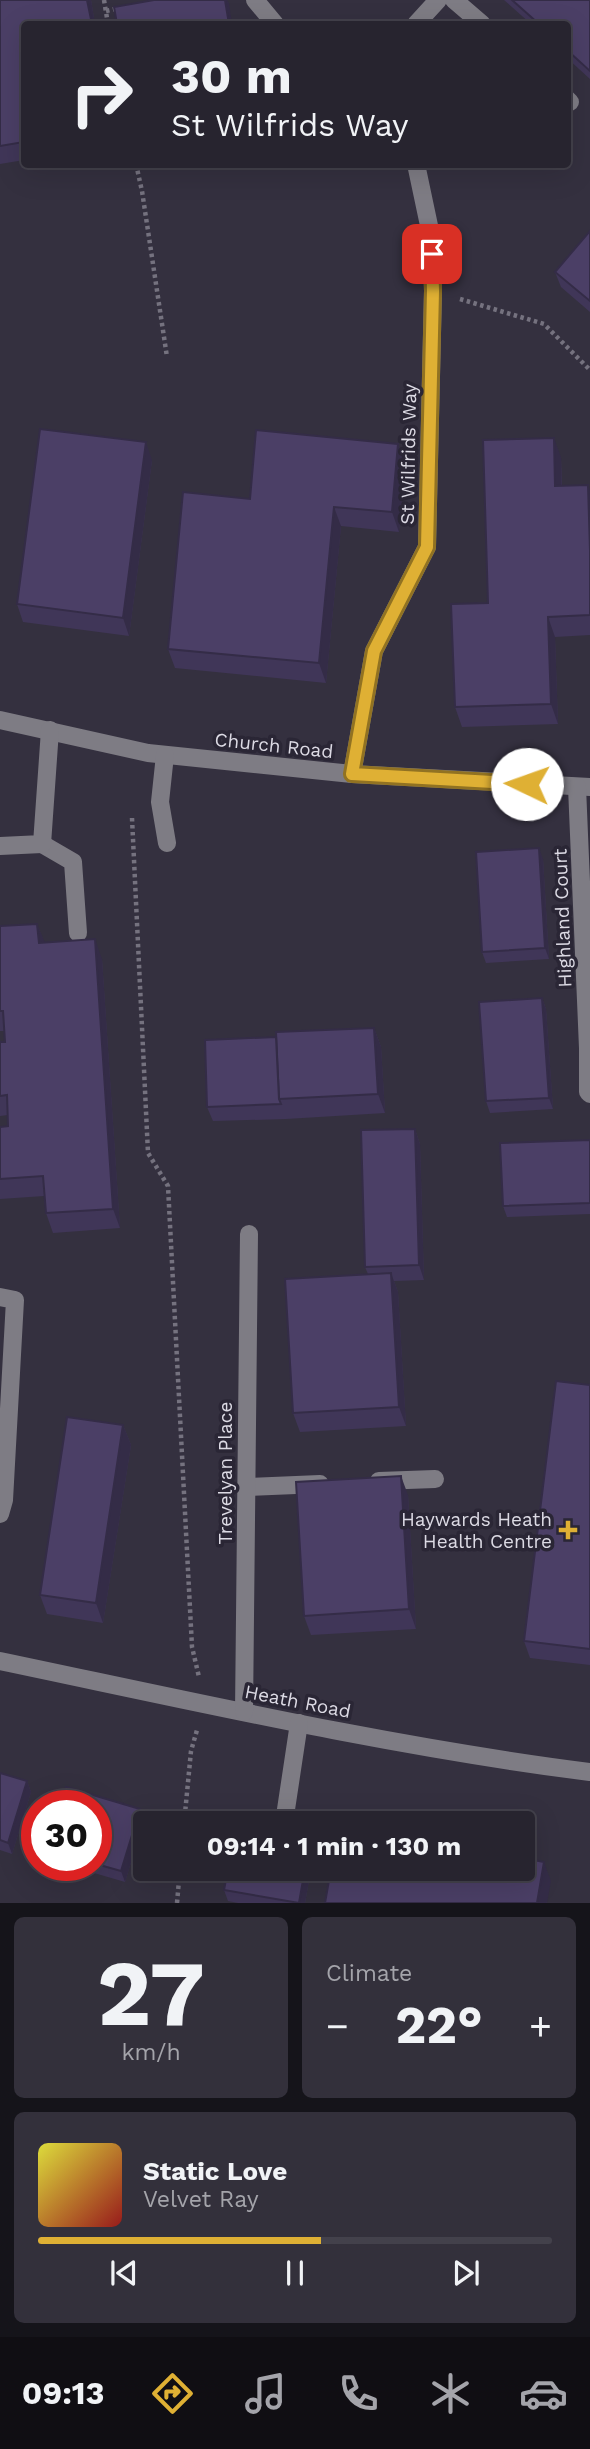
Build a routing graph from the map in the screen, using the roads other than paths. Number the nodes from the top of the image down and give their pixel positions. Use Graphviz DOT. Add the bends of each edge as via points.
graph roads {
  1 [pos="255,0"];
  2 [pos="438,0"];
  3 [pos="454,0"];
  4 [pos="272,21"];
  5 [pos="419,21"];
  6 [pos="478,21"];
  7 [pos="417,168"];
  8 [pos="0,720"];
  9 [pos="50,730"];
  10 [pos="165,755"];
  11 [pos="352,774"];
  12 [pos="584,787"];
  13 [pos="167,843"];
  14 [pos="42,844"];
  15 [pos="0,846"];
  16 [pos="78,933"];
  17 [pos="589,1048"];
  18 [pos="590,1094"];
  19 [pos="249,1234"];
  20 [pos="0,1297"];
  21 [pos="435,1479"];
  22 [pos="368,1482"];
  23 [pos="341,1483"];
  24 [pos="246,1487"];
  25 [pos="0,1514"];
  26 [pos="0,1661"];
  27 [pos="244,1712"];
  28 [pos="299,1723"];
  29 [pos="590,1772"];
  30 [pos="286,1811"];
  1 -- 4 [label="street"];
  2 -- 5 [label="street"];
  3 -- 6 [label="street"];
  7 -- 11 [label="street, St Wilfrids Way" via="431,235 433,291 427,547 374,651"];
  8 -- 9 [label="street, Church Road"];
  9 -- 10 [label="street, Church Road"];
  9 -- 14 [label="street"];
  10 -- 11 [label="street, Church Road"];
  10 -- 13 [label="street" via="160,802"];
  11 -- 12 [label="street, Church Road"];
  12 -- 17 [label="street, Highland Court"];
  14 -- 15 [label="street"];
  14 -- 16 [label="street" via="73,862"];
  17 -- 18 [label="street, Highland Court"];
  19 -- 24 [label="street, Trevelyan Place"];
  20 -- 25 [label="street" via="15,1300"];
  21 -- 22 [label="street"];
  23 -- 24 [label="street"];
  24 -- 27 [label="street, Trevelyan Place"];
  26 -- 27 [label="street, Heath Road"];
  27 -- 28 [label="street, Heath Road"];
  28 -- 29 [label="street, Heath Road"];
  28 -- 30 [label="street"];
}
